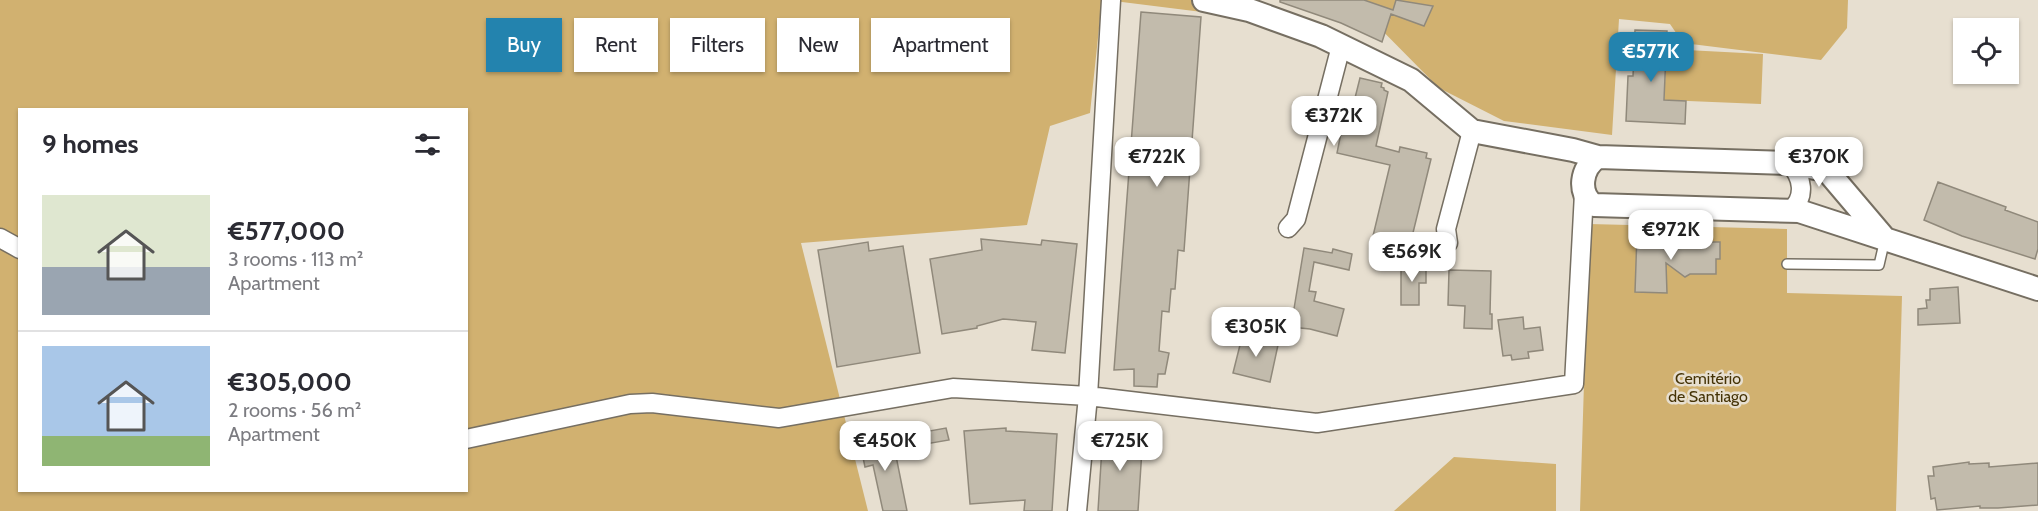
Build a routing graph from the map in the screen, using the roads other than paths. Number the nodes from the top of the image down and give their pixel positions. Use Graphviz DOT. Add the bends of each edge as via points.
graph roads {
  1 [pos="1112,0"];
  2 [pos="1203,0"];
  3 [pos="1341,46"];
  4 [pos="1472,131"];
  5 [pos="1598,157"];
  6 [pos="1789,163"];
  7 [pos="1584,193"];
  8 [pos="1791,210"];
  9 [pos="1288,228"];
  10 [pos="0,238"];
  11 [pos="1885,239"];
  12 [pos="1448,243"];
  13 [pos="18,248"];
  14 [pos="1787,264"];
  15 [pos="2038,289"];
  16 [pos="1088,396"];
  17 [pos="468,439"];
  18 [pos="1077,511"];
  1 -- 16 [label="street"];
  2 -- 3 [label="street" via="1249,10"];
  3 -- 4 [label="street" via="1411,80"];
  3 -- 9 [label="street" via="1296,219"];
  4 -- 5 [label="street"];
  4 -- 12 [label="street" via="1446,229"];
  5 -- 6 [label="street"];
  5 -- 7 [label="street" via="1585,170"];
  6 -- 8 [label="street" via="1801,186 1798,204"];
  6 -- 11 [label="street" via="1829,173"];
  7 -- 8 [label="street" via="1594,205"];
  7 -- 16 [label="street" via="1574,384 1317,423"];
  8 -- 11 [label="street"];
  10 -- 13 [label="street"];
  11 -- 14 [label="lane" via="1879,265"];
  11 -- 15 [label="street"];
  16 -- 17 [label="street" via="952,388 779,418 652,403 630,404"];
  16 -- 18 [label="street"];
}
